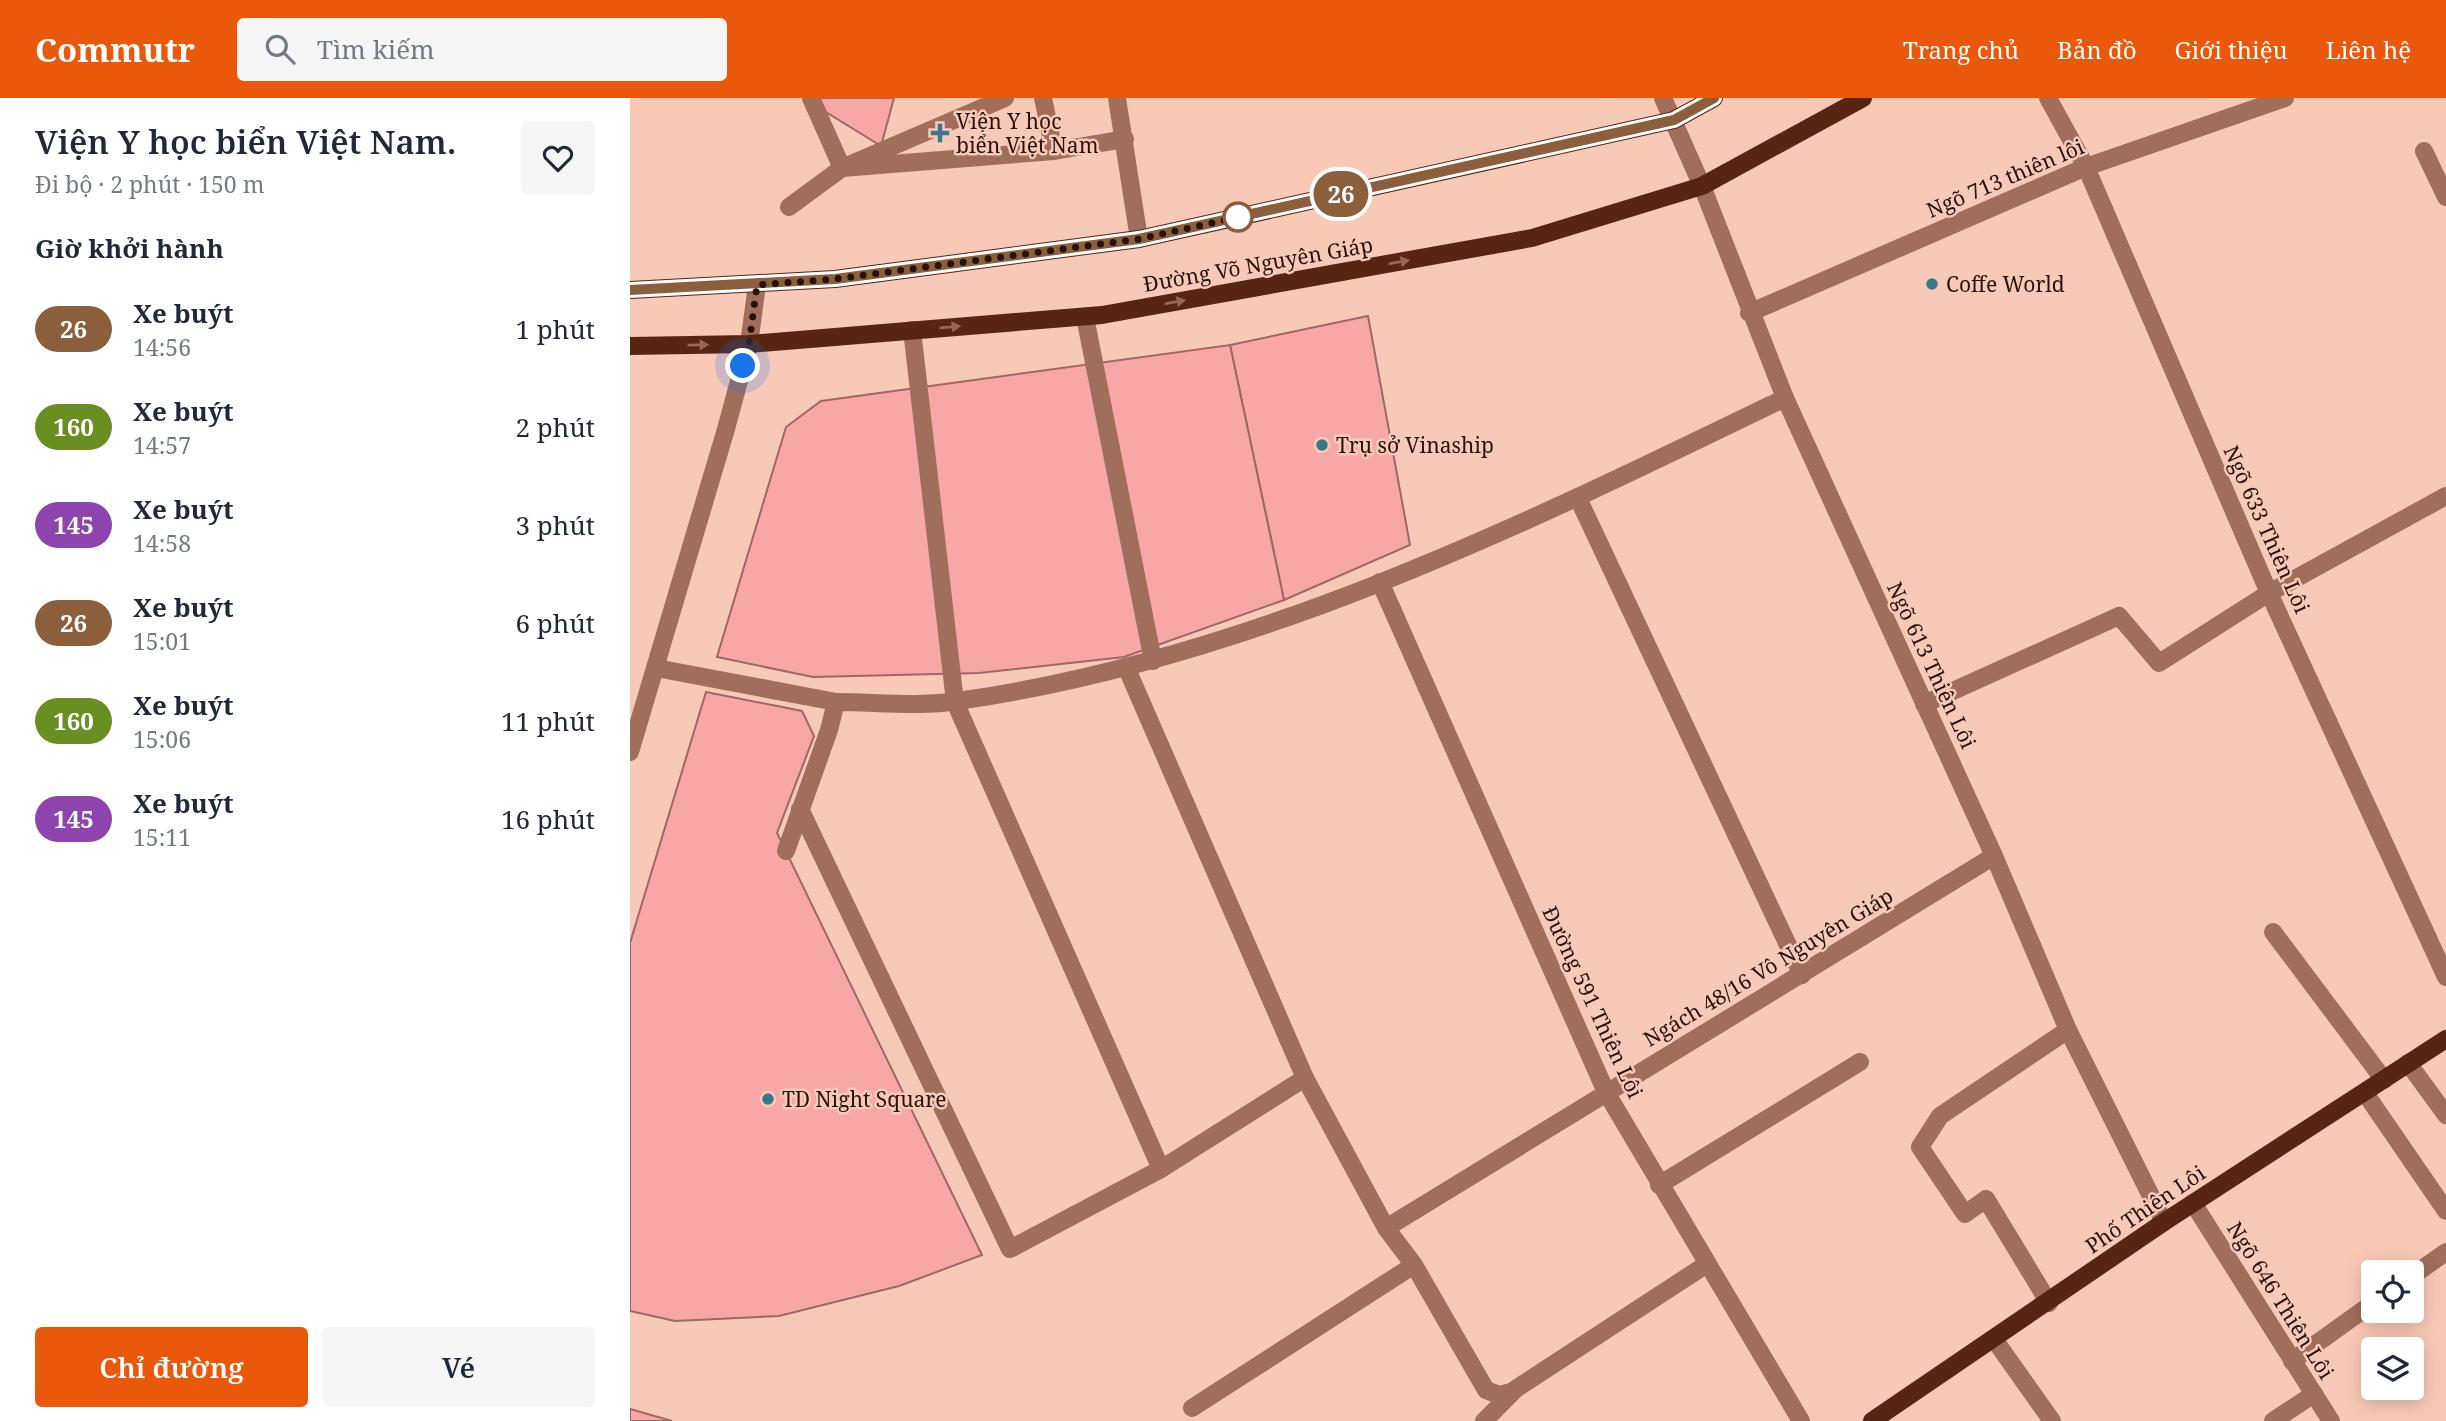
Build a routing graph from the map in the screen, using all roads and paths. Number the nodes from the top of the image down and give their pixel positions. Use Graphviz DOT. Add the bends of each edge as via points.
graph roads {
  1 [pos="811,98"];
  2 [pos="1005,98"];
  3 [pos="1043,98"];
  4 [pos="1117,98"];
  5 [pos="1663,98"];
  6 [pos="1714,98"];
  7 [pos="1863,98"];
  8 [pos="2048,98"];
  9 [pos="2285,98"];
  10 [pos="1674,120"];
  11 [pos="1125,139"];
  12 [pos="1054,151"];
  13 [pos="2424,151"];
  14 [pos="2086,167"];
  15 [pos="842,168"];
  16 [pos="1702,186"];
  17 [pos="2446,197"];
  18 [pos="789,207"];
  19 [pos="1139,239"];
  20 [pos="757,285"];
  21 [pos="630,290"];
  22 [pos="1749,313"];
  23 [pos="1085,317"];
  24 [pos="912,330"];
  25 [pos="749,344"];
  26 [pos="630,346"];
  27 [pos="1785,398"];
  28 [pos="2446,496"];
  29 [pos="1578,498"];
  30 [pos="1380,582"];
  31 [pos="2269,593"];
  32 [pos="1153,661"];
  33 [pos="656,668"];
  34 [pos="1127,669"];
  35 [pos="836,702"];
  36 [pos="956,702"];
  37 [pos="1924,704"];
  38 [pos="630,752"];
  39 [pos="800,809"];
  40 [pos="786,851"];
  41 [pos="1994,856"];
  42 [pos="2273,932"];
  43 [pos="1802,975"];
  44 [pos="2446,977"];
  45 [pos="2068,1030"];
  46 [pos="2446,1039"];
  47 [pos="1860,1062"];
  48 [pos="2408,1063"];
  49 [pos="1305,1078"];
  50 [pos="2384,1080"];
  51 [pos="1606,1091"];
  52 [pos="2365,1093"];
  53 [pos="2446,1115"];
  54 [pos="1161,1169"];
  55 [pos="1659,1185"];
  56 [pos="2193,1203"];
  57 [pos="2446,1211"];
  58 [pos="2164,1222"];
  59 [pos="1386,1228"];
  60 [pos="2446,1251"];
  61 [pos="1707,1264"];
  62 [pos="1413,1265"];
  63 [pos="2424,1267"];
  64 [pos="2049,1303"];
  65 [pos="2361,1312"];
  66 [pos="1994,1339"];
  67 [pos="2292,1361"];
  68 [pos="1518,1388"];
  69 [pos="2314,1394"];
  70 [pos="1192,1408"];
  71 [pos="1484,1421"];
  72 [pos="1801,1421"];
  73 [pos="1872,1421"];
  74 [pos="2052,1421"];
  75 [pos="2273,1421"];
  76 [pos="2331,1421"];
  1 -- 15 [label="street"];
  2 -- 15 [label="street"];
  3 -- 12 [label="street"];
  4 -- 11 [label="street"];
  5 -- 10 [label="street, Ngõ 613 Thiên Lôi"];
  6 -- 10 [label="main road"];
  7 -- 16 [label="main road, Đường Võ Nguyên Giáp"];
  8 -- 14 [label="street, Ngõ 633 Thiên Lôi"];
  9 -- 14 [label="street, Ngõ 713 thiên lôi"];
  10 -- 16 [label="street, Ngõ 613 Thiên Lôi"];
  10 -- 19 [label="main road"];
  11 -- 12 [label="street"];
  11 -- 19 [label="street"];
  12 -- 15 [label="street"];
  13 -- 17 [label="street"];
  14 -- 22 [label="street, Ngõ 713 thiên lôi"];
  14 -- 31 [label="street, Ngõ 633 Thiên Lôi"];
  15 -- 18 [label="street"];
  16 -- 22 [label="street, Ngõ 613 Thiên Lôi"];
  23 -- 16 [label="main road, Đường Võ Nguyên Giáp, one-way" via="1532,238"];
  19 -- 20 [label="main road"];
  20 -- 21 [label="main road"];
  20 -- 25 [label="street"];
  22 -- 27 [label="street, Ngõ 613 Thiên Lôi"];
  24 -- 23 [label="main road, Đường Võ Nguyên Giáp, one-way"];
  23 -- 32 [label="street"];
  24 -- 25 [label="main road, Đường Võ Nguyên Giáp"];
  24 -- 36 [label="street"];
  26 -- 25 [label="main road, Đường Võ Nguyên Giáp, one-way"];
  25 -- 33 [label="street"];
  27 -- 29 [label="street"];
  27 -- 37 [label="street, Ngõ 613 Thiên Lôi"];
  28 -- 31 [label="street"];
  29 -- 30 [label="street"];
  29 -- 43 [label="street"];
  30 -- 32 [label="street" via="1247,632"];
  30 -- 51 [label="street, Đường 591 Thiên Lôi"];
  31 -- 37 [label="street" via="2159,663 2119,616"];
  31 -- 44 [label="street, Ngõ 633 Thiên Lôi"];
  32 -- 34 [label="street"];
  33 -- 35 [label="street"];
  33 -- 38 [label="street"];
  34 -- 36 [label="street"];
  34 -- 49 [label="street"];
  35 -- 36 [label="street"];
  35 -- 39 [label="street"];
  36 -- 54 [label="street"];
  37 -- 41 [label="street, Ngõ 613 Thiên Lôi"];
  39 -- 40 [label="street"];
  39 -- 54 [label="street" via="1010,1250"];
  41 -- 43 [label="street, Ngách 48/16 Vô Nguyên Giáp"];
  41 -- 45 [label="street, Ngõ 613 Thiên Lôi"];
  42 -- 50 [label="street"];
  43 -- 51 [label="street, Ngách 48/16 Vô Nguyên Giáp"];
  45 -- 58 [label="street, Ngõ 613 Thiên Lôi"];
  45 -- 64 [label="street" via="1940,1116 1920,1147 1965,1214 1986,1199"];
  46 -- 48 [label="main road, Phố Thiên Lôi"];
  47 -- 55 [label="street"];
  48 -- 50 [label="main road, Phố Thiên Lôi"];
  48 -- 53 [label="street"];
  49 -- 54 [label="street"];
  49 -- 59 [label="street"];
  50 -- 52 [label="main road, Phố Thiên Lôi"];
  51 -- 55 [label="street, Đường 591 Thiên Lôi"];
  51 -- 59 [label="street, Ngách 48/16 Vô Nguyên Giáp"];
  52 -- 56 [label="main road, Phố Thiên Lôi"];
  52 -- 57 [label="street"];
  55 -- 61 [label="street, Đường 591 Thiên Lôi"];
  56 -- 58 [label="main road, Phố Thiên Lôi"];
  56 -- 67 [label="street, Ngõ 646 Thiên Lôi"];
  58 -- 64 [label="main road, Phố Thiên Lôi"];
  59 -- 62 [label="street"];
  60 -- 63 [label="street"];
  61 -- 68 [label="street"];
  61 -- 72 [label="street, Đường 591 Thiên Lôi"];
  62 -- 68 [label="street" via="1486,1390 1499,1395"];
  62 -- 70 [label="street"];
  64 -- 66 [label="main road, Phố Thiên Lôi"];
  65 -- 67 [label="street"];
  66 -- 73 [label="main road, Phố Thiên Lôi"];
  66 -- 74 [label="street"];
  67 -- 69 [label="street, Ngõ 646 Thiên Lôi"];
  68 -- 71 [label="street"];
  69 -- 75 [label="street"];
  69 -- 76 [label="street, Ngõ 646 Thiên Lôi"];
}
